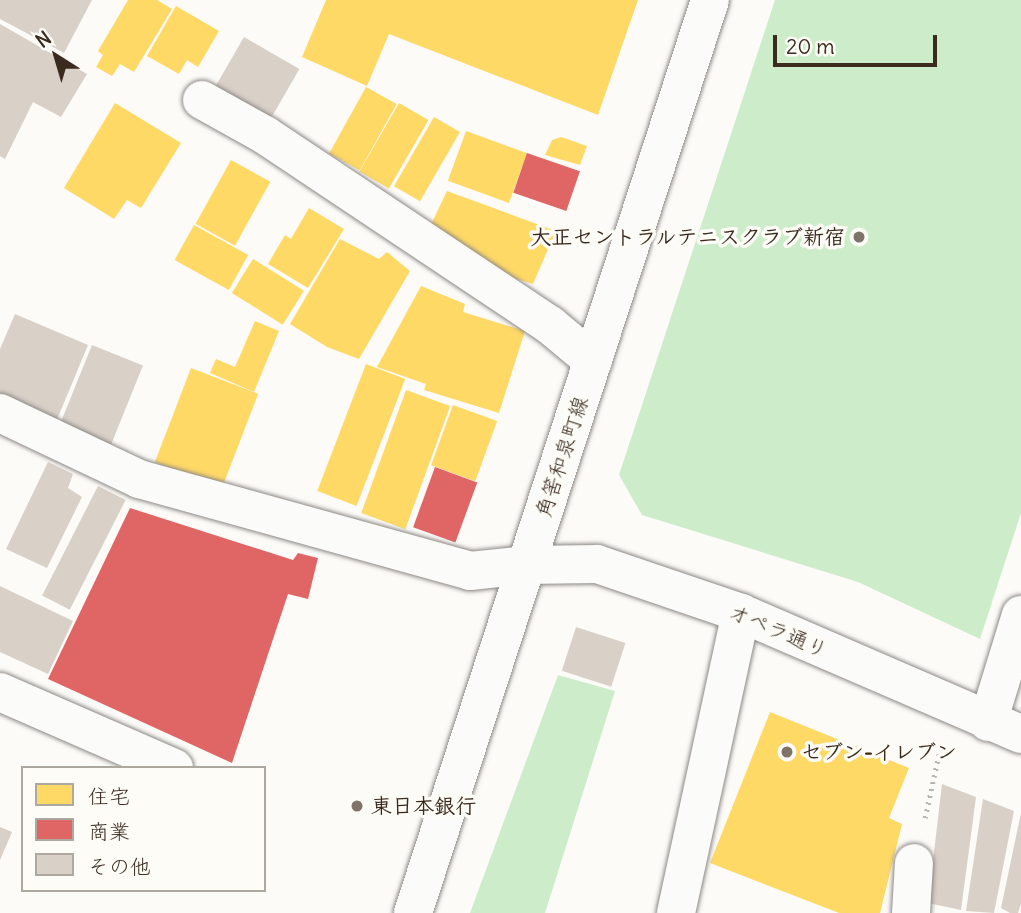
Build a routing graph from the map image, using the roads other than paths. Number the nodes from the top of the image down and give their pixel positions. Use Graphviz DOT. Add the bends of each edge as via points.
graph roads {
  1 [pos="710,0"];
  2 [pos="202,100"];
  3 [pos="593,361"];
  4 [pos="0,413"];
  5 [pos="526,565"];
  6 [pos="741,613"];
  7 [pos="1021,615"];
  8 [pos="0,692"];
  9 [pos="1004,728"];
  10 [pos="169,766"];
  11 [pos="914,863"];
  12 [pos="413,913"];
  13 [pos="676,913"];
  14 [pos="911,913"];
  1 -- 3 [label="main road, 角筈和泉町線"];
  2 -- 3 [label="main road" via="265,135 550,325"];
  3 -- 5 [label="main road, 角筈和泉町線"];
  4 -- 5 [label="main road, オペラ通り" via="139,479 470,571"];
  5 -- 6 [label="main road, オペラ通り" via="597,564"];
  5 -- 12 [label="main road, 角筈和泉町線"];
  6 -- 9 [label="main road, オペラ通り"];
  6 -- 13 [label="main road"];
  7 -- 9 [label="main road"];
  8 -- 10 [label="main road"];
  11 -- 14 [label="main road"];
}
